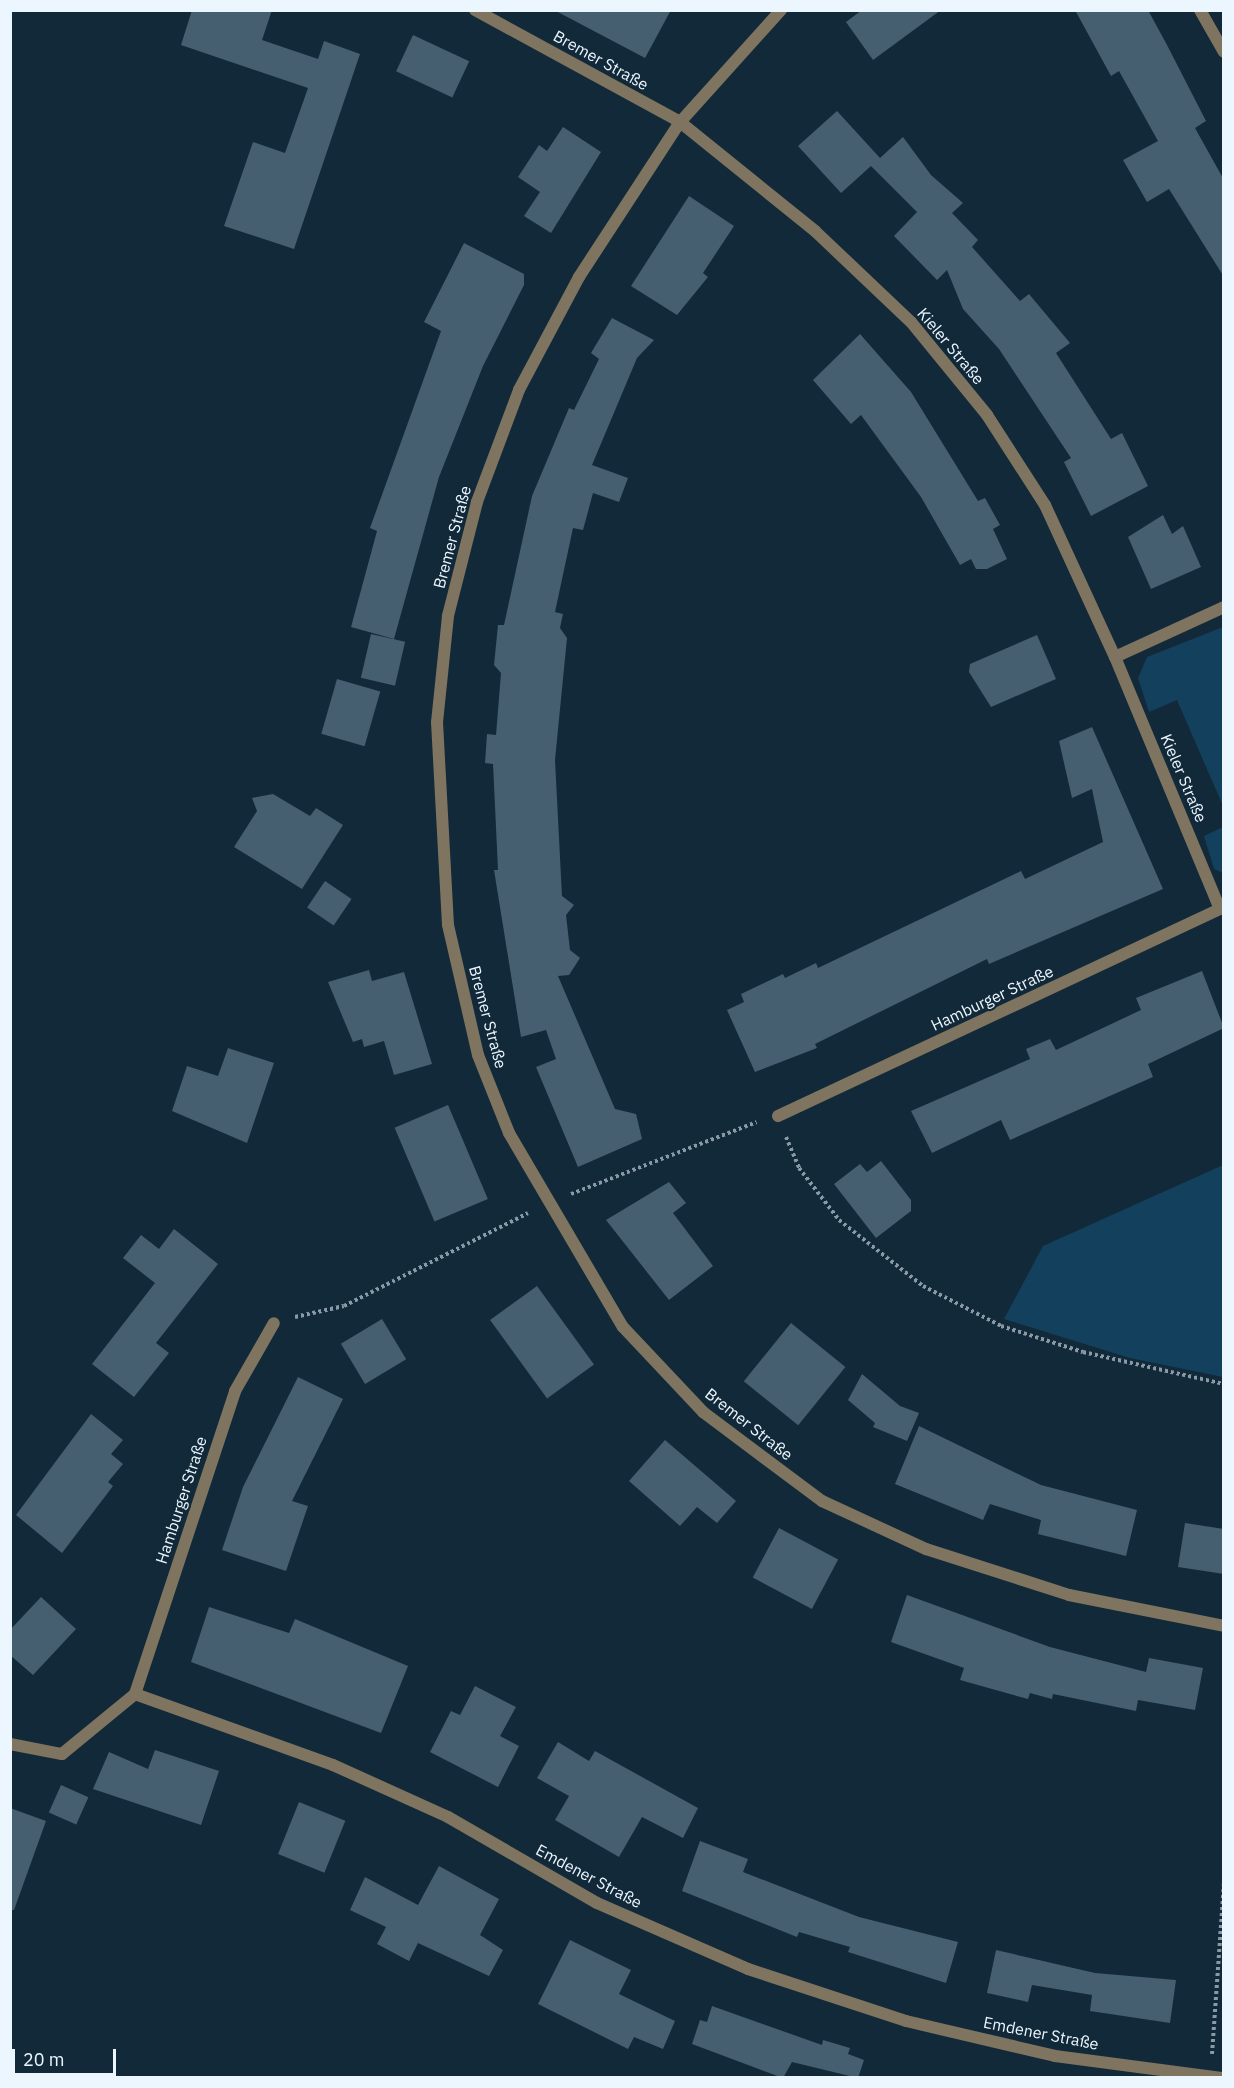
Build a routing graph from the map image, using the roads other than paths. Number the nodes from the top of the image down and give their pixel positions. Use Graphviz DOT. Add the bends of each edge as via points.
graph roads {
  1 [pos="475,10"];
  2 [pos="781,10"];
  3 [pos="1200,10"];
  4 [pos="1224,52"];
  5 [pos="680,122"];
  6 [pos="1224,607"];
  7 [pos="1116,657"];
  8 [pos="1222,908"];
  9 [pos="778,1116"];
  10 [pos="274,1323"];
  11 [pos="1224,1626"];
  12 [pos="135,1694"];
  13 [pos="10,1744"];
  14 [pos="1217,2077"];
  1 -- 5 [label="street, Bremer Straße"];
  2 -- 5 [label="street, Bremer Straße"];
  3 -- 4 [label="street"];
  5 -- 7 [label="street, Kieler Straße" via="823,238 910,322 980,406 1045,505"];
  5 -- 11 [label="street, Bremer Straße" via="579,277 519,390 477,502 448,616 437,722 448,925 478,1055 509,1133 623,1327 703,1412 822,1501 926,1549 1069,1595"];
  6 -- 7 [label="street"];
  7 -- 8 [label="street, Kieler Straße"];
  8 -- 9 [label="street, Hamburger Straße"];
  10 -- 12 [label="street, Hamburger Straße" via="235,1390"];
  12 -- 13 [label="street" via="62,1754"];
  12 -- 14 [label="street, Emdener Straße" via="333,1766 448,1817 597,1904 748,1969 906,2021 1055,2056"];
}
